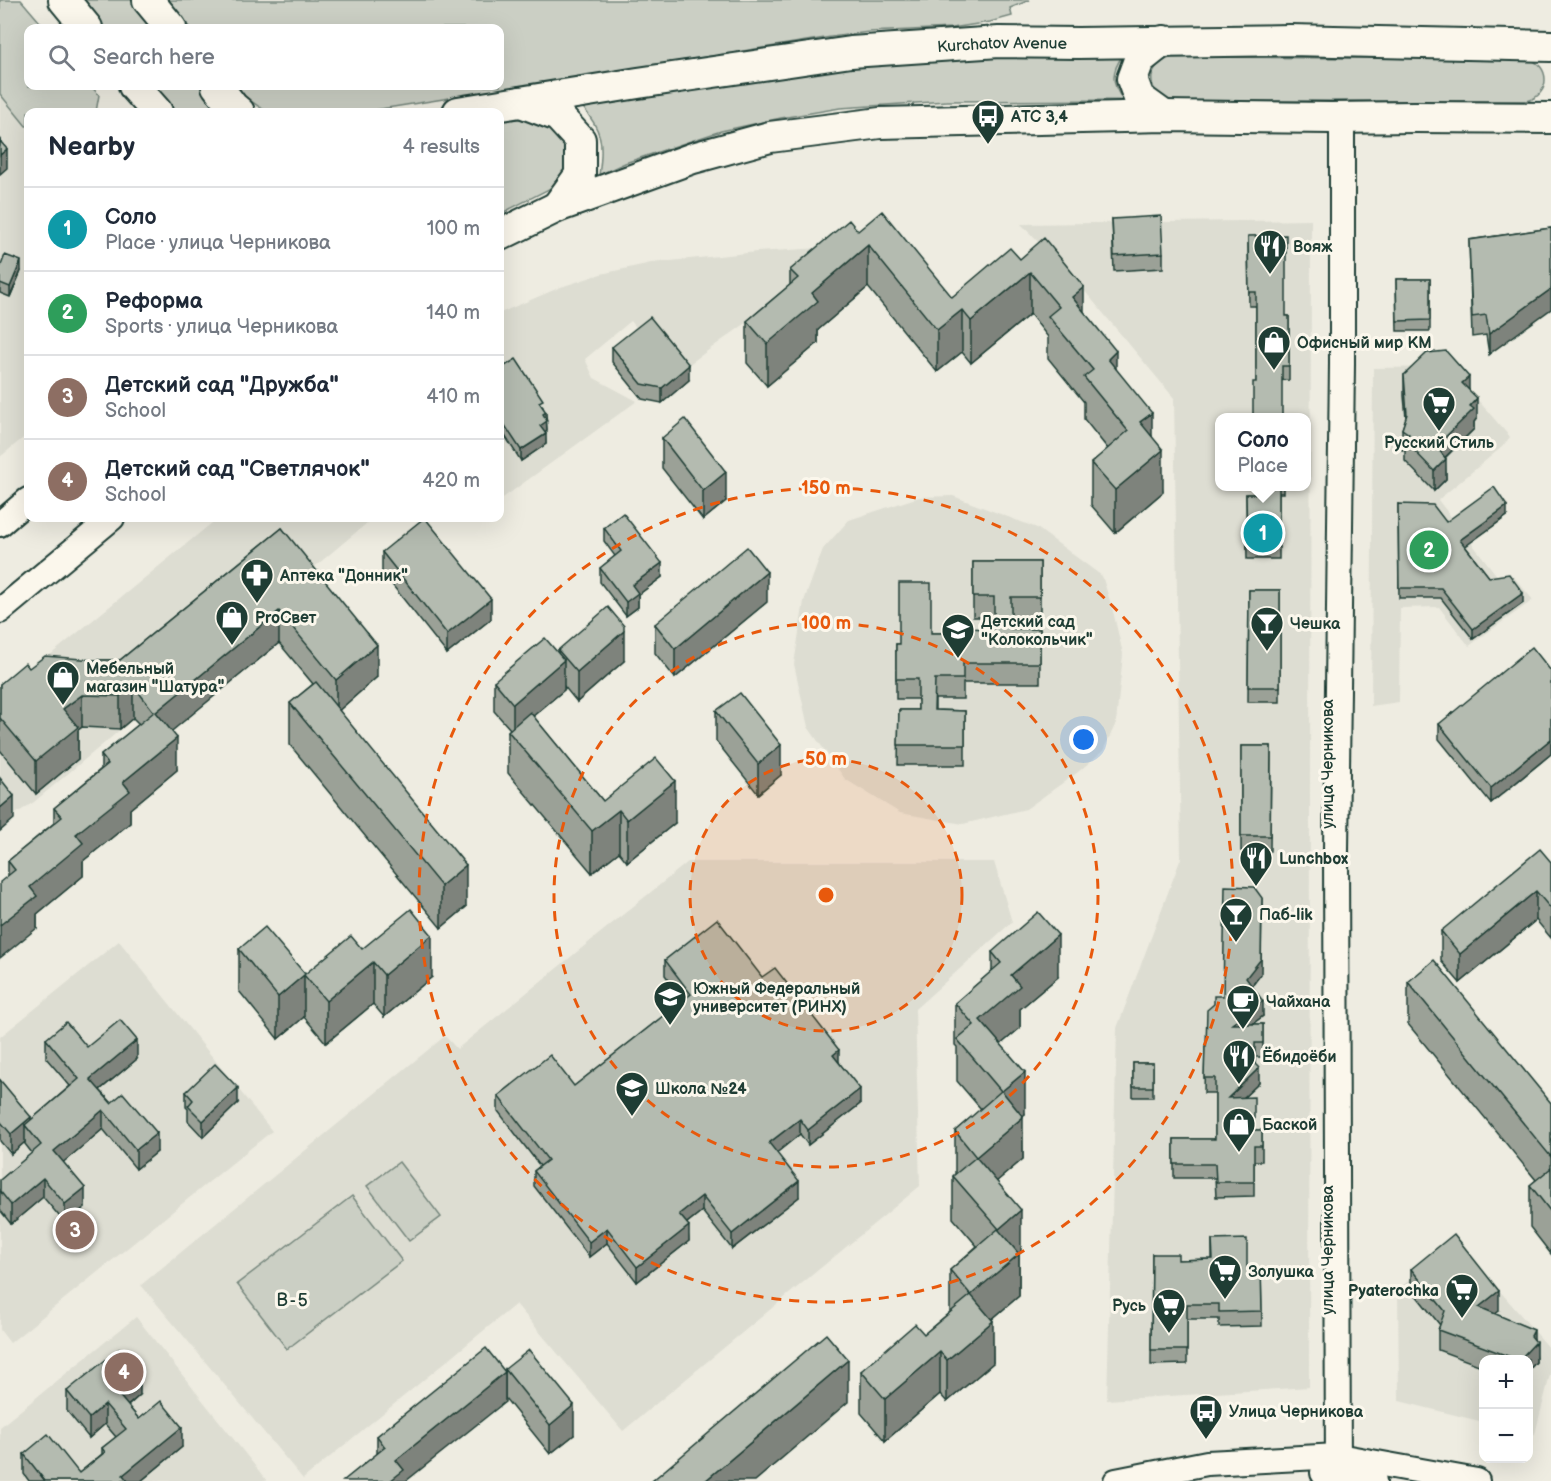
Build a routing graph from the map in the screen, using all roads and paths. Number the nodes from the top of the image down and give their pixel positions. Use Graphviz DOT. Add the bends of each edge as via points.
graph roads {
  1 [pos="64,0"];
  2 [pos="148,0"];
  3 [pos="84,24"];
  4 [pos="168,24"];
  5 [pos="1163,41"];
  6 [pos="1547,51"];
  7 [pos="138,90"];
  8 [pos="220,90"];
  9 [pos="520,102"];
  10 [pos="153,108"];
  11 [pos="234,108"];
  12 [pos="483,108"];
  13 [pos="1164,116"];
  14 [pos="1336,118"];
  15 [pos="1547,119"];
  16 [pos="557,207"];
  17 [pos="504,232"];
  18 [pos="24,503"];
  19 [pos="107,522"];
  20 [pos="0,524"];
  21 [pos="0,611"];
  22 [pos="1332,1470"];
  23 [pos="1116,1481"];
  24 [pos="1189,1481"];
  25 [pos="1374,1481"];
  26 [pos="1477,1481"];
  1 -- 3 [label="main road"];
  2 -- 4 [label="main road"];
  5 -- 6 [label="main road, Kurchatov Avenue" via="1290,40"];
  5 -- 9 [label="main road, Kurchatov Avenue" via="999,42 850,52"];
  5 -- 13 [label="main road" via="1139,60 1132,79 1139,98"];
  7 -- 10 [label="main road"];
  8 -- 11 [label="main road"];
  9 -- 12 [label="main road, Kurchatov Avenue"];
  9 -- 16 [label="main road" via="558,116 580,140 580,175"];
  13 -- 14 [label="main road"];
  13 -- 16 [label="main road" via="880,123 770,137 693,158"];
  14 -- 15 [label="main road"];
  14 -- 22 [label="street, улица Черникова" via="1326,853"];
  14 -- 22 [label="street, улица Черникова" via="1342,364"];
  16 -- 17 [label="main road"];
  18 -- 20 [label="street"];
  19 -- 21 [label="street"];
  22 -- 23 [label="street" via="1295,1457 1207,1463"];
  22 -- 24 [label="street"];
  22 -- 25 [label="street"];
  22 -- 26 [label="street"];
}
